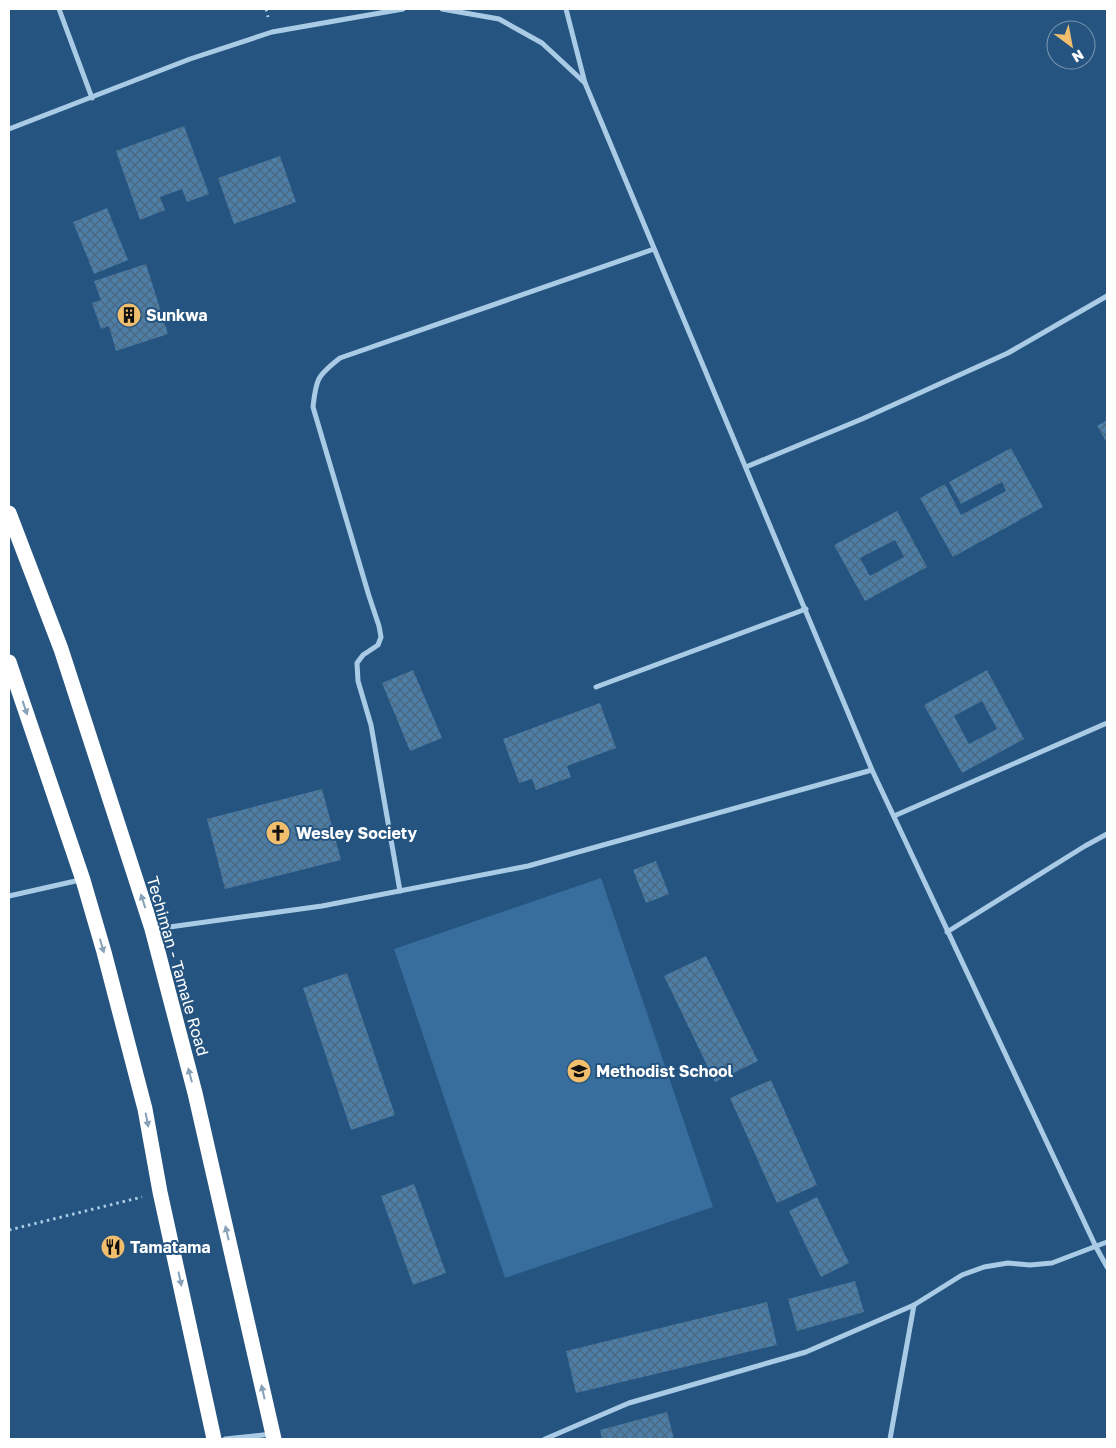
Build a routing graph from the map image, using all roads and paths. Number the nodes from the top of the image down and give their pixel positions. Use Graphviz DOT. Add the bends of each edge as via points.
graph roads {
  1 [pos="59,9"];
  2 [pos="403,9"];
  3 [pos="442,9"];
  4 [pos="566,9"];
  5 [pos="586,83"];
  6 [pos="92,98"];
  7 [pos="9,129"];
  8 [pos="654,249"];
  9 [pos="1107,296"];
  10 [pos="746,467"];
  11 [pos="9,513"];
  12 [pos="806,609"];
  13 [pos="9,662"];
  14 [pos="596,687"];
  15 [pos="1107,723"];
  16 [pos="872,770"];
  17 [pos="894,816"];
  18 [pos="1107,834"];
  19 [pos="83,880"];
  20 [pos="400,891"];
  21 [pos="9,896"];
  22 [pos="152,929"];
  23 [pos="948,932"];
  24 [pos="160,1192"];
  25 [pos="9,1230"];
  26 [pos="1107,1242"];
  27 [pos="1096,1247"];
  28 [pos="1107,1267"];
  29 [pos="914,1304"];
  30 [pos="273,1436"];
  31 [pos="214,1439"];
  32 [pos="225,1439"];
  33 [pos="545,1439"];
  34 [pos="890,1439"];
  1 -- 6 [label="street"];
  2 -- 6 [label="street" via="272,32 190,59"];
  3 -- 5 [label="street" via="499,19 542,43"];
  4 -- 5 [label="street"];
  5 -- 8 [label="street"];
  6 -- 7 [label="street"];
  8 -- 10 [label="street"];
  8 -- 20 [label="street" via="340,358 323,371 316,385 313,407 381,637 378,645 357,663 358,681 371,725"];
  9 -- 10 [label="street" via="1008,353"];
  10 -- 12 [label="street"];
  22 -- 11 [label="highway, Techiman - Tamale Road, one-way" via="61,649"];
  12 -- 14 [label="street"];
  12 -- 16 [label="street"];
  13 -- 19 [label="highway, one-way"];
  15 -- 17 [label="street"];
  16 -- 17 [label="street"];
  16 -- 20 [label="street" via="528,866"];
  17 -- 23 [label="street"];
  18 -- 23 [label="street"];
  19 -- 21 [label="street"];
  19 -- 24 [label="highway, one-way" via="145,1109"];
  20 -- 22 [label="street" via="322,906"];
  30 -- 22 [label="highway, Techiman - Tamale Road, one-way" via="195,1093"];
  23 -- 27 [label="street"];
  24 -- 25 [label="path"];
  24 -- 31 [label="highway, one-way"];
  26 -- 27 [label="street"];
  27 -- 28 [label="street"];
  27 -- 29 [label="street" via="1052,1263 984,1266 962,1275"];
  29 -- 33 [label="street" via="806,1352 629,1403"];
  29 -- 34 [label="street"];
  30 -- 32 [label="street"];
}
